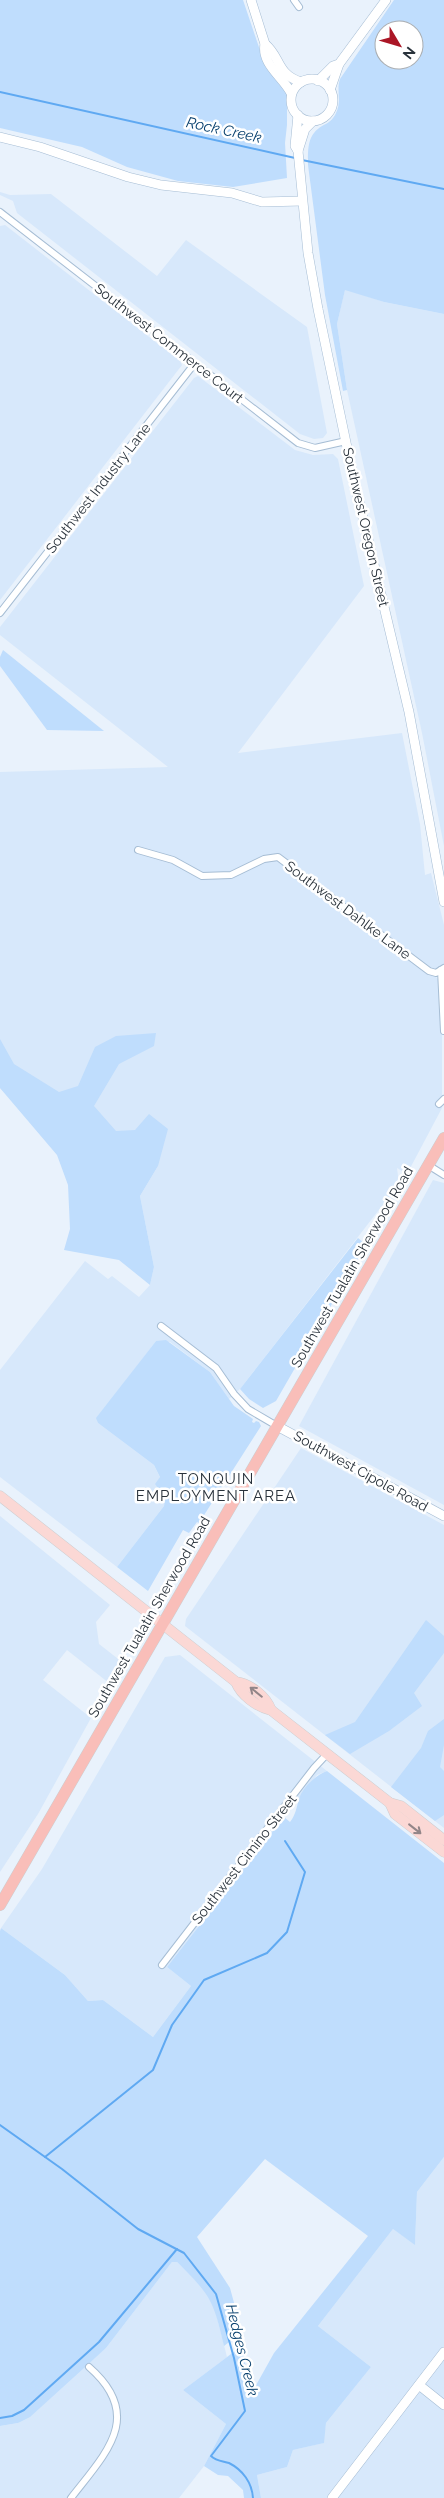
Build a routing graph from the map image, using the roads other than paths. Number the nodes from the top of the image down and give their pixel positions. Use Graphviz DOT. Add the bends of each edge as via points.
graph roads {
  1 [pos="251,0"];
  2 [pos="294,0"];
  3 [pos="386,0"];
  4 [pos="299,6"];
  5 [pos="265,44"];
  6 [pos="339,64"];
  7 [pos="318,81"];
  8 [pos="301,82"];
  9 [pos="330,90"];
  10 [pos="291,93"];
  11 [pos="298,114"];
  12 [pos="313,121"];
  13 [pos="0,137"];
  14 [pos="298,151"];
  15 [pos="302,201"];
  16 [pos="0,212"];
  17 [pos="195,363"];
  18 [pos="346,441"];
  19 [pos="0,613"];
  20 [pos="138,850"];
  21 [pos="444,902"];
  22 [pos="442,969"];
  23 [pos="444,1031"];
  24 [pos="444,1138"];
  25 [pos="428,1165"];
  26 [pos="444,1175"];
  27 [pos="161,1326"];
  28 [pos="277,1426"];
  29 [pos="0,1496"];
  30 [pos="444,1516"];
  31 [pos="162,1625"];
  32 [pos="327,1754"];
  33 [pos="390,1803"];
  34 [pos="444,1840"];
  35 [pos="444,1852"];
  36 [pos="0,1905"];
  37 [pos="162,1965"];
  38 [pos="444,2352"];
  39 [pos="89,2367"];
  40 [pos="419,2386"];
  41 [pos="444,2405"];
  42 [pos="71,2498"];
  43 [pos="332,2498"];
  1 -- 5 [label="main road, Southwest Oregon Street"];
  2 -- 4 [label="street"];
  3 -- 6 [label="main road, Southwest Oregon Street"];
  5 -- 8 [label="main road" via="286,75"];
  5 -- 10 [label="main road, Southwest Oregon Street" via="269,62"];
  6 -- 7 [label="main road, Southwest Oregon Street"];
  6 -- 9 [label="main road, Southwest Oregon Street"];
  7 -- 8 [label="main road"];
  7 -- 9 [label="main road"];
  8 -- 10 [label="main road"];
  9 -- 12 [label="main road, Southwest Oregon Street" via="333,104 329,113"];
  10 -- 11 [label="main road, Southwest Oregon Street" via="292,108"];
  11 -- 12 [label="main road"];
  11 -- 14 [label="main road, Southwest Oregon Street" via="295,146"];
  12 -- 14 [label="main road, Southwest Oregon Street" via="305,129"];
  13 -- 15 [label="main road" via="140,180 232,192 262,202"];
  14 -- 15 [label="main road, Southwest Oregon Street"];
  15 -- 18 [label="main road, Southwest Oregon Street" via="316,299"];
  16 -- 17 [label="street, Southwest Commerce Court"];
  17 -- 18 [label="street, Southwest Commerce Court" via="298,443 315,448"];
  17 -- 19 [label="street, Southwest Industry Lane"];
  18 -- 21 [label="main road, Southwest Oregon Street" via="407,703"];
  20 -- 22 [label="street, Southwest Dahlke Lane" via="173,860 202,876 231,875 264,859 278,857 430,971 436,973"];
  22 -- 23 [label="street"];
  24 -- 25 [label="highway, Southwest Tualatin Sherwood Road"];
  25 -- 26 [label="street"];
  25 -- 28 [label="highway, Southwest Tualatin Sherwood Road"];
  27 -- 28 [label="street" via="216,1368 248,1409"];
  28 -- 30 [label="main road, Southwest Cipole Road"];
  28 -- 31 [label="highway, Southwest Tualatin Sherwood Road"];
  29 -- 31 [label="main road"];
  31 -- 32 [label="main road" via="236,1682 239,1690 262,1708 271,1710"];
  31 -- 36 [label="highway, Southwest Tualatin Sherwood Road"];
  32 -- 33 [label="main road"];
  32 -- 37 [label="street, Southwest Cimino Street"];
  33 -- 34 [label="main road" via="401,1806"];
  33 -- 35 [label="main road, one-way" via="395,1814"];
  38 -- 40 [label="main road"];
  39 -- 42 [label="street" via="107,2384 118,2412 116,2432 110,2447"];
  40 -- 41 [label="main road"];
  40 -- 43 [label="main road"];
}
